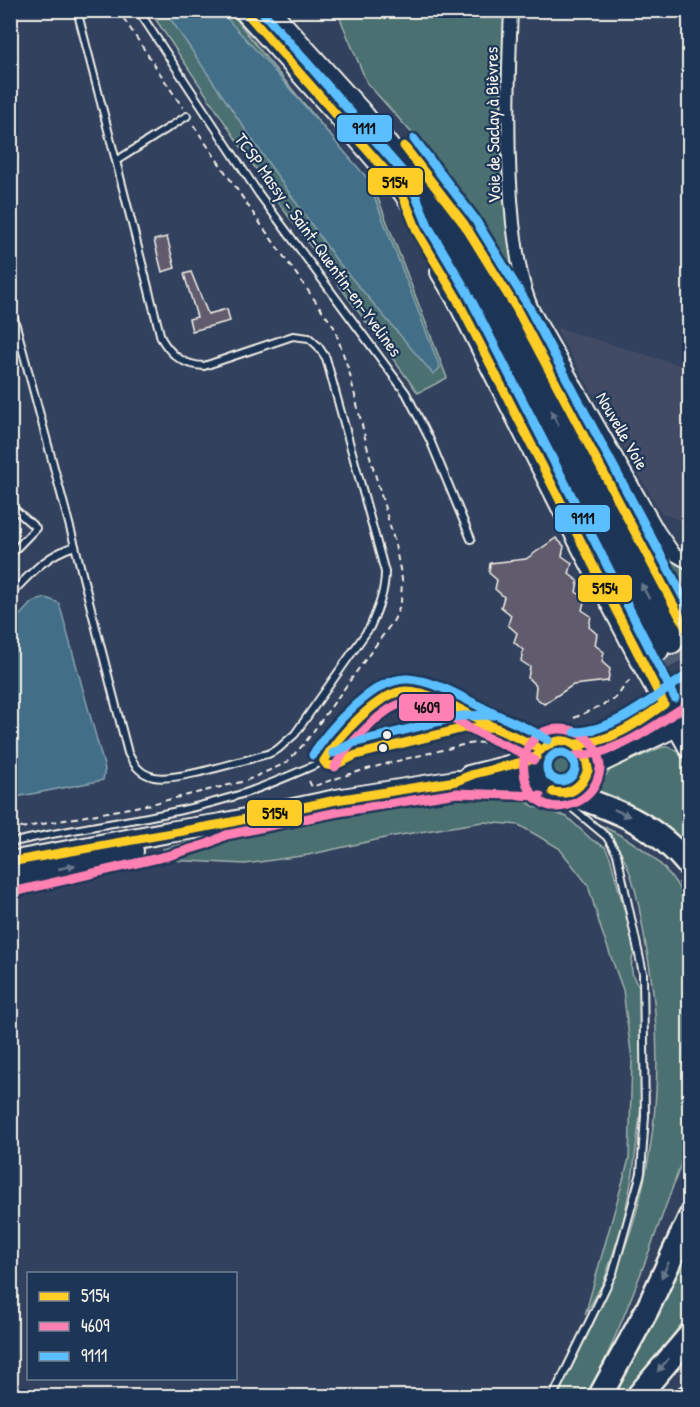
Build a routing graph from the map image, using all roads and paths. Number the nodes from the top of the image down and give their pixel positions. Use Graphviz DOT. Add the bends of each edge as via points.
graph roads {
  1 [pos="77,10"];
  2 [pos="118,10"];
  3 [pos="138,10"];
  4 [pos="244,10"];
  5 [pos="268,10"];
  6 [pos="511,10"];
  7 [pos="187,116"];
  8 [pos="116,161"];
  9 [pos="399,186"];
  10 [pos="10,303"];
  11 [pos="532,309"];
  12 [pos="10,505"];
  13 [pos="471,539"];
  14 [pos="75,546"];
  15 [pos="10,555"];
  16 [pos="690,563"];
  17 [pos="10,595"];
  18 [pos="673,644"];
  19 [pos="634,679"];
  20 [pos="690,688"];
  21 [pos="337,699"];
  22 [pos="664,704"];
  23 [pos="574,718"];
  24 [pos="684,722"];
  25 [pos="494,727"];
  26 [pos="496,743"];
  27 [pos="574,744"];
  28 [pos="690,749"];
  29 [pos="539,753"];
  30 [pos="295,755"];
  31 [pos="298,759"];
  32 [pos="324,761"];
  33 [pos="588,768"];
  34 [pos="309,781"];
  35 [pos="456,782"];
  36 [pos="552,795"];
  37 [pos="523,799"];
  38 [pos="222,824"];
  39 [pos="10,843"];
  40 [pos="10,862"];
  41 [pos="684,874"];
  42 [pos="10,880"];
  43 [pos="690,897"];
  44 [pos="690,1217"];
  45 [pos="690,1335"];
  46 [pos="553,1396"];
  47 [pos="600,1396"];
  48 [pos="638,1396"];
  1 -- 8 [label="lane"];
  2 -- 7 [label="path"];
  3 -- 13 [label="lane, TCSP Massy - Saint-Quentin-en-Yvelines" via="259,194 406,393"];
  4 -- 9 [label="main road"];
  5 -- 18 [label="main road" via="362,112 407,148 492,266 522,318"];
  6 -- 11 [label="street, Voie de Saclay à Bièvres" via="510,196 520,276"];
  7 -- 8 [label="lane"];
  7 -- 21 [label="path" via="334,327 394,540 402,579 401,603 394,620"];
  8 -- 14 [label="lane" via="161,338 168,351 192,366 204,366 293,336 309,338 326,357 385,572 385,584 370,627 287,741 268,754 176,777 154,777 137,769 128,753"];
  9 -- 18 [label="main road, one-way" via="499,343"];
  9 -- 22 [label="main road" via="418,233 456,297"];
  10 -- 14 [label="lane"];
  11 -- 16 [label="street, Nouvelle Voie" via="658,531 674,554"];
  12 -- 15 [label="lane" via="36,528"];
  14 -- 17 [label="lane" via="58,551"];
  19 -- 23 [label="path" via="625,683 613,700"];
  20 -- 22 [label="main road"];
  22 -- 24 [label="main road"];
  22 -- 27 [label="main road" via="594,743"];
  24 -- 28 [label="main road"];
  24 -- 33 [label="main road"];
  25 -- 29 [label="lane" via="521,738"];
  25 -- 32 [label="lane" via="464,728 356,755 333,766"];
  25 -- 32 [label="lane" via="423,695 394,693 362,715"];
  26 -- 34 [label="path" via="477,742 379,765 312,787"];
  27 -- 29 [label="main road" via="555,741"];
  27 -- 33 [label="main road" via="584,754"];
  29 -- 35 [label="main road"];
  29 -- 36 [label="main road" via="535,772"];
  30 -- 31 [label="path"];
  32 -- 39 [label="lane" via="247,792 196,806"];
  33 -- 36 [label="main road" via="580,787"];
  35 -- 36 [label="main road"];
  35 -- 38 [label="main road" via="336,800"];
  36 -- 37 [label="path"];
  36 -- 41 [label="highway, one-way" via="611,808 645,825 671,846"];
  36 -- 46 [label="lane" via="607,837 617,854 642,973 645,1116 641,1173 613,1273"];
  38 -- 40 [label="main road"];
  42 -- 38 [label="main road, one-way" via="168,843"];
  41 -- 43 [label="path"];
  44 -- 47 [label="highway, one-way"];
  45 -- 48 [label="highway, one-way"];
}
